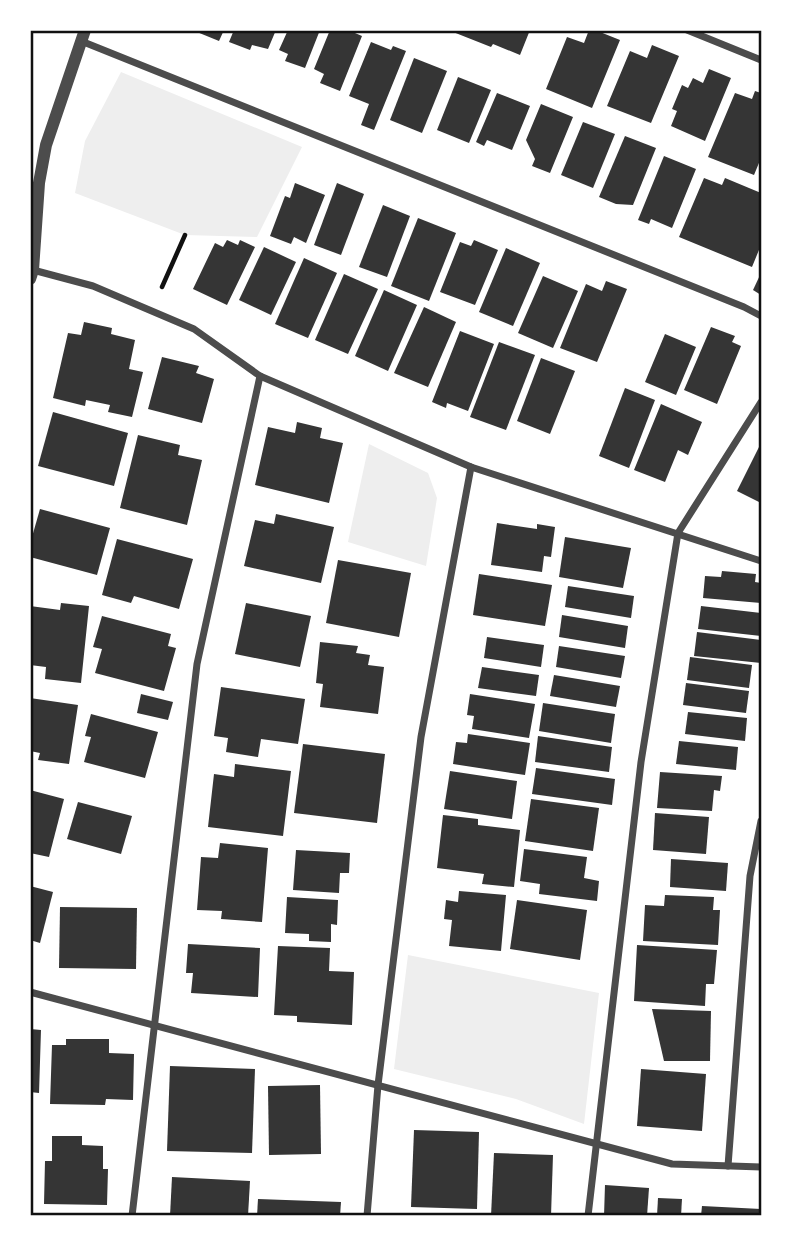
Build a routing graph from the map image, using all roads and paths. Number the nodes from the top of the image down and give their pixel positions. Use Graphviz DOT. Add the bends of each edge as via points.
graph roads {
  1 [pos="687,30"];
  2 [pos="82,35"];
  3 [pos="761,61"];
  4 [pos="185,234"];
  5 [pos="31,274"];
  6 [pos="152,311"];
  7 [pos="761,316"];
  8 [pos="260,376"];
  9 [pos="761,402"];
  10 [pos="471,467"];
  11 [pos="678,533"];
  12 [pos="761,561"];
  13 [pos="761,821"];
  14 [pos="30,992"];
  15 [pos="156,1026"];
  16 [pos="377,1085"];
  17 [pos="594,1144"];
  18 [pos="728,1166"];
  19 [pos="761,1167"];
  20 [pos="132,1216"];
  21 [pos="367,1216"];
  22 [pos="587,1216"];
  1 -- 3 [label="street"];
  2 -- 5 [label="street" via="46,145"];
  2 -- 7 [label="street"];
  4 -- 6 [label="path"];
  5 -- 6 [label="street" via="93,286"];
  6 -- 8 [label="street" via="194,329"];
  8 -- 10 [label="street"];
  8 -- 15 [label="street" via="197,664"];
  9 -- 11 [label="street"];
  10 -- 11 [label="street"];
  10 -- 16 [label="street" via="421,737"];
  11 -- 12 [label="street"];
  11 -- 17 [label="street" via="641,762"];
  13 -- 18 [label="street" via="750,876"];
  14 -- 15 [label="street"];
  15 -- 16 [label="street"];
  15 -- 20 [label="street"];
  16 -- 17 [label="street"];
  16 -- 21 [label="street"];
  17 -- 18 [label="street" via="672,1164"];
  17 -- 22 [label="street"];
  18 -- 19 [label="street"];
}
